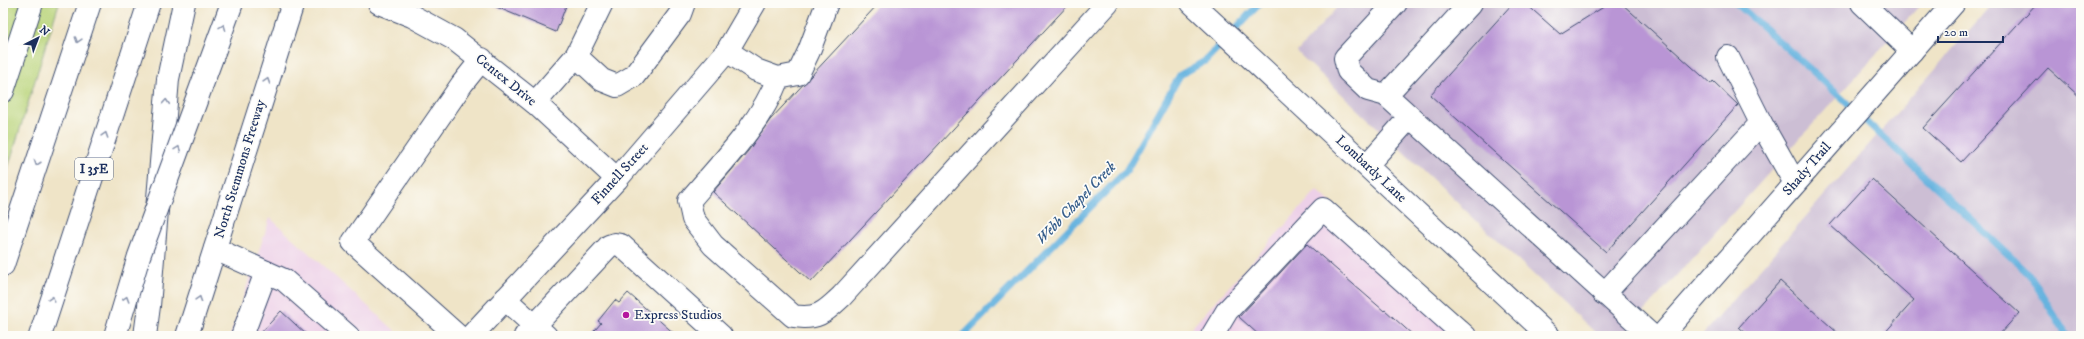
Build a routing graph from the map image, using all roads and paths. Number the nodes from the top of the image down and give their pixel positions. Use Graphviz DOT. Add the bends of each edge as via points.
graph roads {
  1 [pos="32,3"];
  2 [pos="90,3"];
  3 [pos="149,3"];
  4 [pos="184,3"];
  5 [pos="232,3"];
  6 [pos="293,3"];
  7 [pos="379,3"];
  8 [pos="602,3"];
  9 [pos="684,3"];
  10 [pos="755,3"];
  11 [pos="827,3"];
  12 [pos="1108,3"];
  13 [pos="1192,3"];
  14 [pos="1396,3"];
  15 [pos="1471,3"];
  16 [pos="1862,3"];
  17 [pos="1954,3"];
  18 [pos="727,51"];
  19 [pos="1912,51"];
  20 [pos="576,56"];
  21 [pos="1728,57"];
  22 [pos="482,59"];
  23 [pos="778,78"];
  24 [pos="3,90"];
  25 [pos="1386,96"];
  26 [pos="535,103"];
  27 [pos="1409,118"];
  28 [pos="1761,123"];
  29 [pos="1367,165"];
  30 [pos="617,178"];
  31 [pos="1795,183"];
  32 [pos="215,249"];
  33 [pos="3,265"];
  34 [pos="266,272"];
  35 [pos="1604,294"];
  36 [pos="505,299"];
  37 [pos="536,332"];
  38 [pos="40,336"];
  39 [pos="115,336"];
  40 [pos="145,336"];
  41 [pos="187,336"];
  42 [pos="242,336"];
  43 [pos="348,336"];
  44 [pos="458,336"];
  45 [pos="471,336"];
  46 [pos="720,336"];
  47 [pos="1212,336"];
  48 [pos="1465,336"];
  49 [pos="1549,336"];
  50 [pos="1652,336"];
  51 [pos="1661,336"];
  1 -- 24 [label="main road"];
  2 -- 33 [label="main road, one-way"];
  38 -- 3 [label="main road, I 35E, one-way"];
  40 -- 4 [label="main road, one-way" via="150,306 168,79"];
  39 -- 5 [label="main road, one-way, bridge" via="139,256"];
  32 -- 6 [label="main road, North Stemmons Freeway, one-way"];
  7 -- 22 [label="main road, Centex Drive" via="412,16 454,39"];
  8 -- 20 [label="main road"];
  9 -- 20 [label="main road" via="680,14 634,76 617,86 602,80"];
  10 -- 18 [label="main road, Finnell Street"];
  11 -- 23 [label="main road" via="798,74"];
  12 -- 23 [label="main road" via="842,296 823,313 808,318 793,316 713,245 694,219 689,202 770,100"];
  13 -- 29 [label="main road, Lombardy Lane"];
  14 -- 25 [label="main road" via="1345,58 1348,71 1368,90"];
  15 -- 25 [label="main road"];
  16 -- 19 [label="main road"];
  17 -- 19 [label="main road, Shady Trail"];
  18 -- 23 [label="main road" via="756,70"];
  18 -- 30 [label="main road, Finnell Street"];
  19 -- 31 [label="main road, Shady Trail"];
  20 -- 26 [label="main road"];
  21 -- 28 [label="main road"];
  22 -- 26 [label="main road, Centex Drive"];
  22 -- 44 [label="main road" via="353,242"];
  25 -- 27 [label="main road"];
  26 -- 30 [label="main road, Centex Drive"];
  27 -- 29 [label="main road"];
  27 -- 35 [label="main road"];
  28 -- 31 [label="main road"];
  28 -- 35 [label="main road"];
  29 -- 49 [label="main road, Lombardy Lane"];
  30 -- 36 [label="main road, Finnell Street"];
  31 -- 51 [label="main road, Shady Trail"];
  32 -- 34 [label="main road"];
  41 -- 32 [label="main road, North Stemmons Freeway, one-way"];
  34 -- 42 [label="main road"];
  34 -- 43 [label="main road" via="284,280"];
  35 -- 50 [label="main road"];
  36 -- 37 [label="main road"];
  36 -- 45 [label="main road, Finnell Street"];
  37 -- 46 [label="main road" via="609,246 615,244 621,245"];
  47 -- 48 [label="main road" via="1227,311 1323,209"];
}
